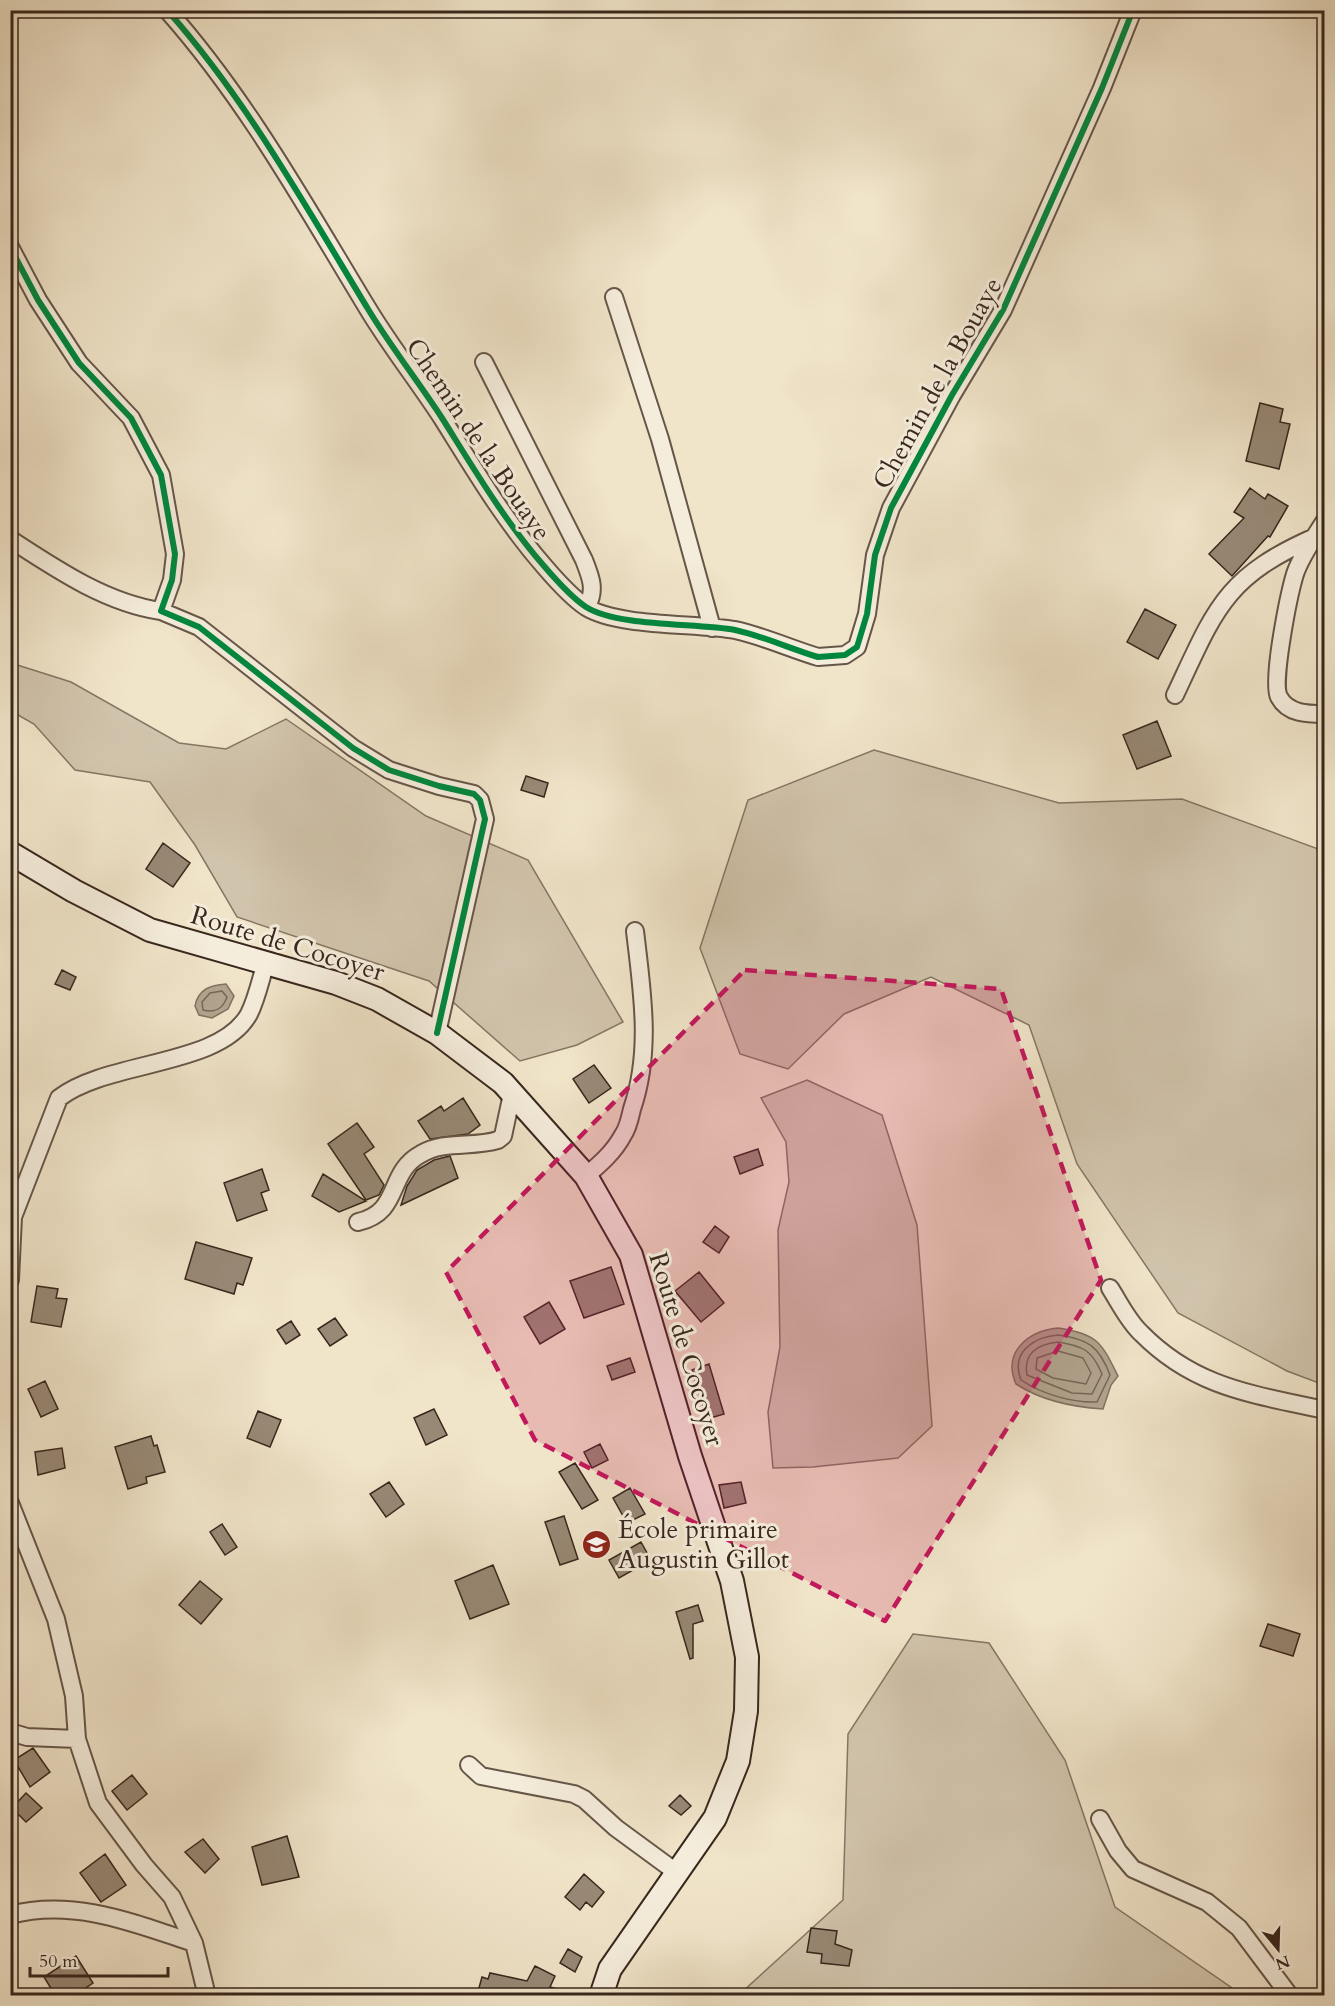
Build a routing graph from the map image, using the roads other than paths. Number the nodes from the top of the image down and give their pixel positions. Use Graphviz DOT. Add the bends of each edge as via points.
graph roads {
  1 [pos="167,10"];
  2 [pos="1133,10"];
  3 [pos="10,247"];
  4 [pos="614,297"];
  5 [pos="484,362"];
  6 [pos="1324,522"];
  7 [pos="1315,537"];
  8 [pos="10,539"];
  9 [pos="587,607"];
  10 [pos="161,611"];
  11 [pos="712,628"];
  12 [pos="1175,695"];
  13 [pos="1324,714"];
  14 [pos="10,853"];
  15 [pos="635,931"];
  16 [pos="267,962"];
  17 [pos="437,1033"];
  18 [pos="512,1094"];
  19 [pos="586,1176"];
  20 [pos="12,1219"];
  21 [pos="358,1222"];
  22 [pos="10,1280"];
  23 [pos="1110,1288"];
  24 [pos="1324,1410"];
  25 [pos="10,1503"];
  26 [pos="10,1732"];
  27 [pos="77,1739"];
  28 [pos="469,1765"];
  29 [pos="1100,1819"];
  30 [pos="676,1872"];
  31 [pos="10,1915"];
  32 [pos="194,1943"];
  33 [pos="207,1995"];
  34 [pos="601,1995"];
  35 [pos="1290,1995"];
  1 -- 9 [label="street, Chemin de la Bouaye" via="276,159 370,312 512,529"];
  2 -- 11 [label="street, Chemin de la Bouaye" via="1003,310 891,508 875,555 867,614 857,647 845,655 818,657 736,631"];
  3 -- 10 [label="street" via="38,300 80,363 131,418 161,475 175,554 172,580"];
  4 -- 11 [label="street" via="660,439"];
  5 -- 9 [label="street" via="584,560 593,584"];
  6 -- 7 [label="street"];
  7 -- 12 [label="street" via="1256,568 1234,587 1213,616"];
  7 -- 13 [label="street" via="1295,573 1275,677 1278,696 1288,707 1306,714"];
  8 -- 10 [label="street" via="55,568 115,598"];
  9 -- 11 [label="street, Chemin de la Bouaye" via="650,622"];
  10 -- 17 [label="street" via="199,627 353,748 389,770 474,794 480,800 485,819"];
  14 -- 16 [label="main road, Route de Cocoyer" via="150,930"];
  15 -- 19 [label="street" via="645,1018 636,1097 624,1134 605,1160"];
  16 -- 17 [label="main road, Route de Cocoyer" via="336,982 377,999"];
  16 -- 20 [label="street" via="248,1014 221,1040 193,1053 93,1079 59,1098"];
  17 -- 18 [label="main road, Route de Cocoyer" via="475,1060"];
  18 -- 19 [label="main road, Route de Cocoyer"];
  18 -- 21 [label="street" via="503,1136 422,1152 404,1164 387,1205 370,1219"];
  19 -- 30 [label="main road, Route de Cocoyer" via="631,1255 690,1456 732,1581 747,1657 746,1711 738,1761 715,1818"];
  20 -- 22 [label="street"];
  23 -- 24 [label="street" via="1139,1332 1182,1368 1209,1381"];
  25 -- 27 [label="street" via="56,1619 74,1696"];
  26 -- 27 [label="street" via="27,1737"];
  27 -- 32 [label="street" via="99,1803 172,1897"];
  28 -- 30 [label="street" via="481,1776 584,1799"];
  29 -- 35 [label="street" via="1133,1869 1207,1902 1239,1928"];
  30 -- 34 [label="main road, Route de Cocoyer" via="610,1969"];
  31 -- 32 [label="street" via="34,1909 73,1908"];
  32 -- 33 [label="street"];
}
